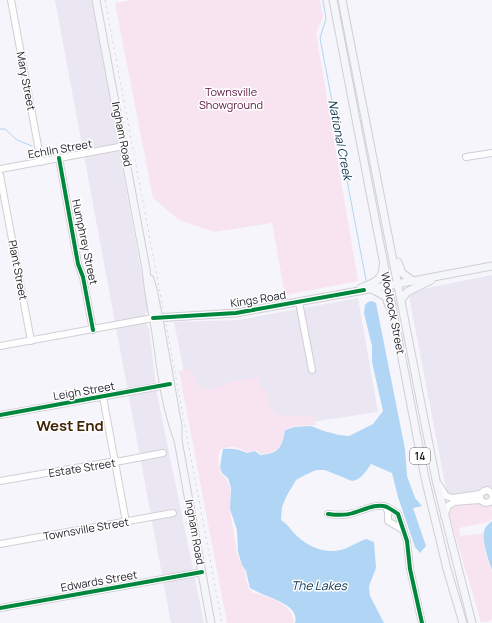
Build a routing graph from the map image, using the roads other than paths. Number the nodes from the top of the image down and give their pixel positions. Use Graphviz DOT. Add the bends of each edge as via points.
graph roads {
  1 [pos="11,0"];
  2 [pos="96,0"];
  3 [pos="333,0"];
  4 [pos="342,0"];
  5 [pos="124,146"];
  6 [pos="492,153"];
  7 [pos="466,157"];
  8 [pos="58,158"];
  9 [pos="41,162"];
  10 [pos="0,169"];
  11 [pos="376,171"];
  12 [pos="0,175"];
  13 [pos="384,264"];
  14 [pos="492,266"];
  15 [pos="442,275"];
  16 [pos="413,281"];
  17 [pos="398,284"];
  18 [pos="389,286"];
  19 [pos="372,289"];
  20 [pos="354,292"];
  21 [pos="401,300"];
  22 [pos="299,302"];
  23 [pos="156,317"];
  24 [pos="94,330"];
  25 [pos="31,341"];
  26 [pos="400,344"];
  27 [pos="0,346"];
  28 [pos="312,370"];
  29 [pos="167,385"];
  30 [pos="103,397"];
  31 [pos="0,415"];
  32 [pos="163,452"];
  33 [pos="115,462"];
  34 [pos="436,480"];
  35 [pos="0,481"];
  36 [pos="492,494"];
  37 [pos="480,497"];
  38 [pos="492,499"];
  39 [pos="173,513"];
  40 [pos="328,514"];
  41 [pos="390,514"];
  42 [pos="444,516"];
  43 [pos="399,518"];
  44 [pos="126,522"];
  45 [pos="393,524"];
  46 [pos="403,530"];
  47 [pos="0,544"];
  48 [pos="202,572"];
  49 [pos="0,608"];
  50 [pos="211,623"];
  51 [pos="422,623"];
  52 [pos="463,623"];
  53 [pos="472,623"];
  1 -- 9 [label="street, Mary Street"];
  2 -- 5 [label="main road, Ingham Road"];
  3 -- 13 [label="main road, Woolcock Street / 14"];
  4 -- 11 [label="main road, Woolcock Street / 14"];
  5 -- 8 [label="street, Echlin Street"];
  5 -- 23 [label="main road, Ingham Road" via="146,269 153,290"];
  6 -- 7 [label="street"];
  8 -- 9 [label="street, Echlin Street"];
  8 -- 24 [label="street, Humphrey Street" via="78,264"];
  9 -- 10 [label="street, Echlin Street"];
  11 -- 16 [label="main road" via="385,197 399,266 404,275"];
  11 -- 17 [label="main road, Woolcock Street / 14"];
  12 -- 25 [label="street, Plant Street"];
  13 -- 18 [label="main road, Woolcock Street / 14"];
  13 -- 20 [label="main road" via="378,280"];
  14 -- 15 [label="main road, Kings Road"];
  15 -- 16 [label="main road, Kings Road"];
  15 -- 21 [label="main road" via="411,290"];
  16 -- 17 [label="main road, Kings Road"];
  17 -- 18 [label="main road, Kings Road"];
  17 -- 21 [label="main road, Woolcock Street / 14"];
  18 -- 19 [label="main road, Kings Road"];
  18 -- 26 [label="main road, Woolcock Street / 14"];
  19 -- 20 [label="main road, Kings Road"];
  19 -- 26 [label="main road" via="387,299"];
  20 -- 22 [label="main road, Kings Road"];
  21 -- 34 [label="main road, Woolcock Street / 14"];
  22 -- 23 [label="main road, Kings Road" via="236,313"];
  22 -- 28 [label="street"];
  23 -- 24 [label="street"];
  23 -- 29 [label="main road, Ingham Road"];
  24 -- 25 [label="street"];
  25 -- 27 [label="street"];
  26 -- 52 [label="main road, Woolcock Street / 14" via="427,486"];
  29 -- 30 [label="street, Leigh Street"];
  29 -- 48 [label="main road, Ingham Road" via="169,414 178,440"];
  30 -- 31 [label="street, Leigh Street"];
  30 -- 33 [label="street"];
  32 -- 33 [label="street, Estate Street"];
  33 -- 35 [label="street, Estate Street"];
  33 -- 44 [label="street"];
  34 -- 37 [label="street" via="449,497"];
  34 -- 42 [label="main road, Woolcock Street / 14"];
  36 -- 37 [label="street" via="490,491 482,491"];
  37 -- 38 [label="street" via="485,503"];
  37 -- 42 [label="street" via="454,502 448,506"];
  39 -- 44 [label="street, Townsville Street"];
  40 -- 41 [label="street" via="344,515 377,506 391,509"];
  41 -- 43 [label="street" via="398,514"];
  41 -- 45 [label="street" via="388,521"];
  42 -- 53 [label="main road, Woolcock Street / 14"];
  43 -- 45 [label="street"];
  43 -- 46 [label="street"];
  44 -- 47 [label="street, Townsville Street"];
  45 -- 46 [label="street"];
  46 -- 51 [label="street"];
  48 -- 49 [label="street, Edwards Street"];
  48 -- 50 [label="main road, Ingham Road"];
}
